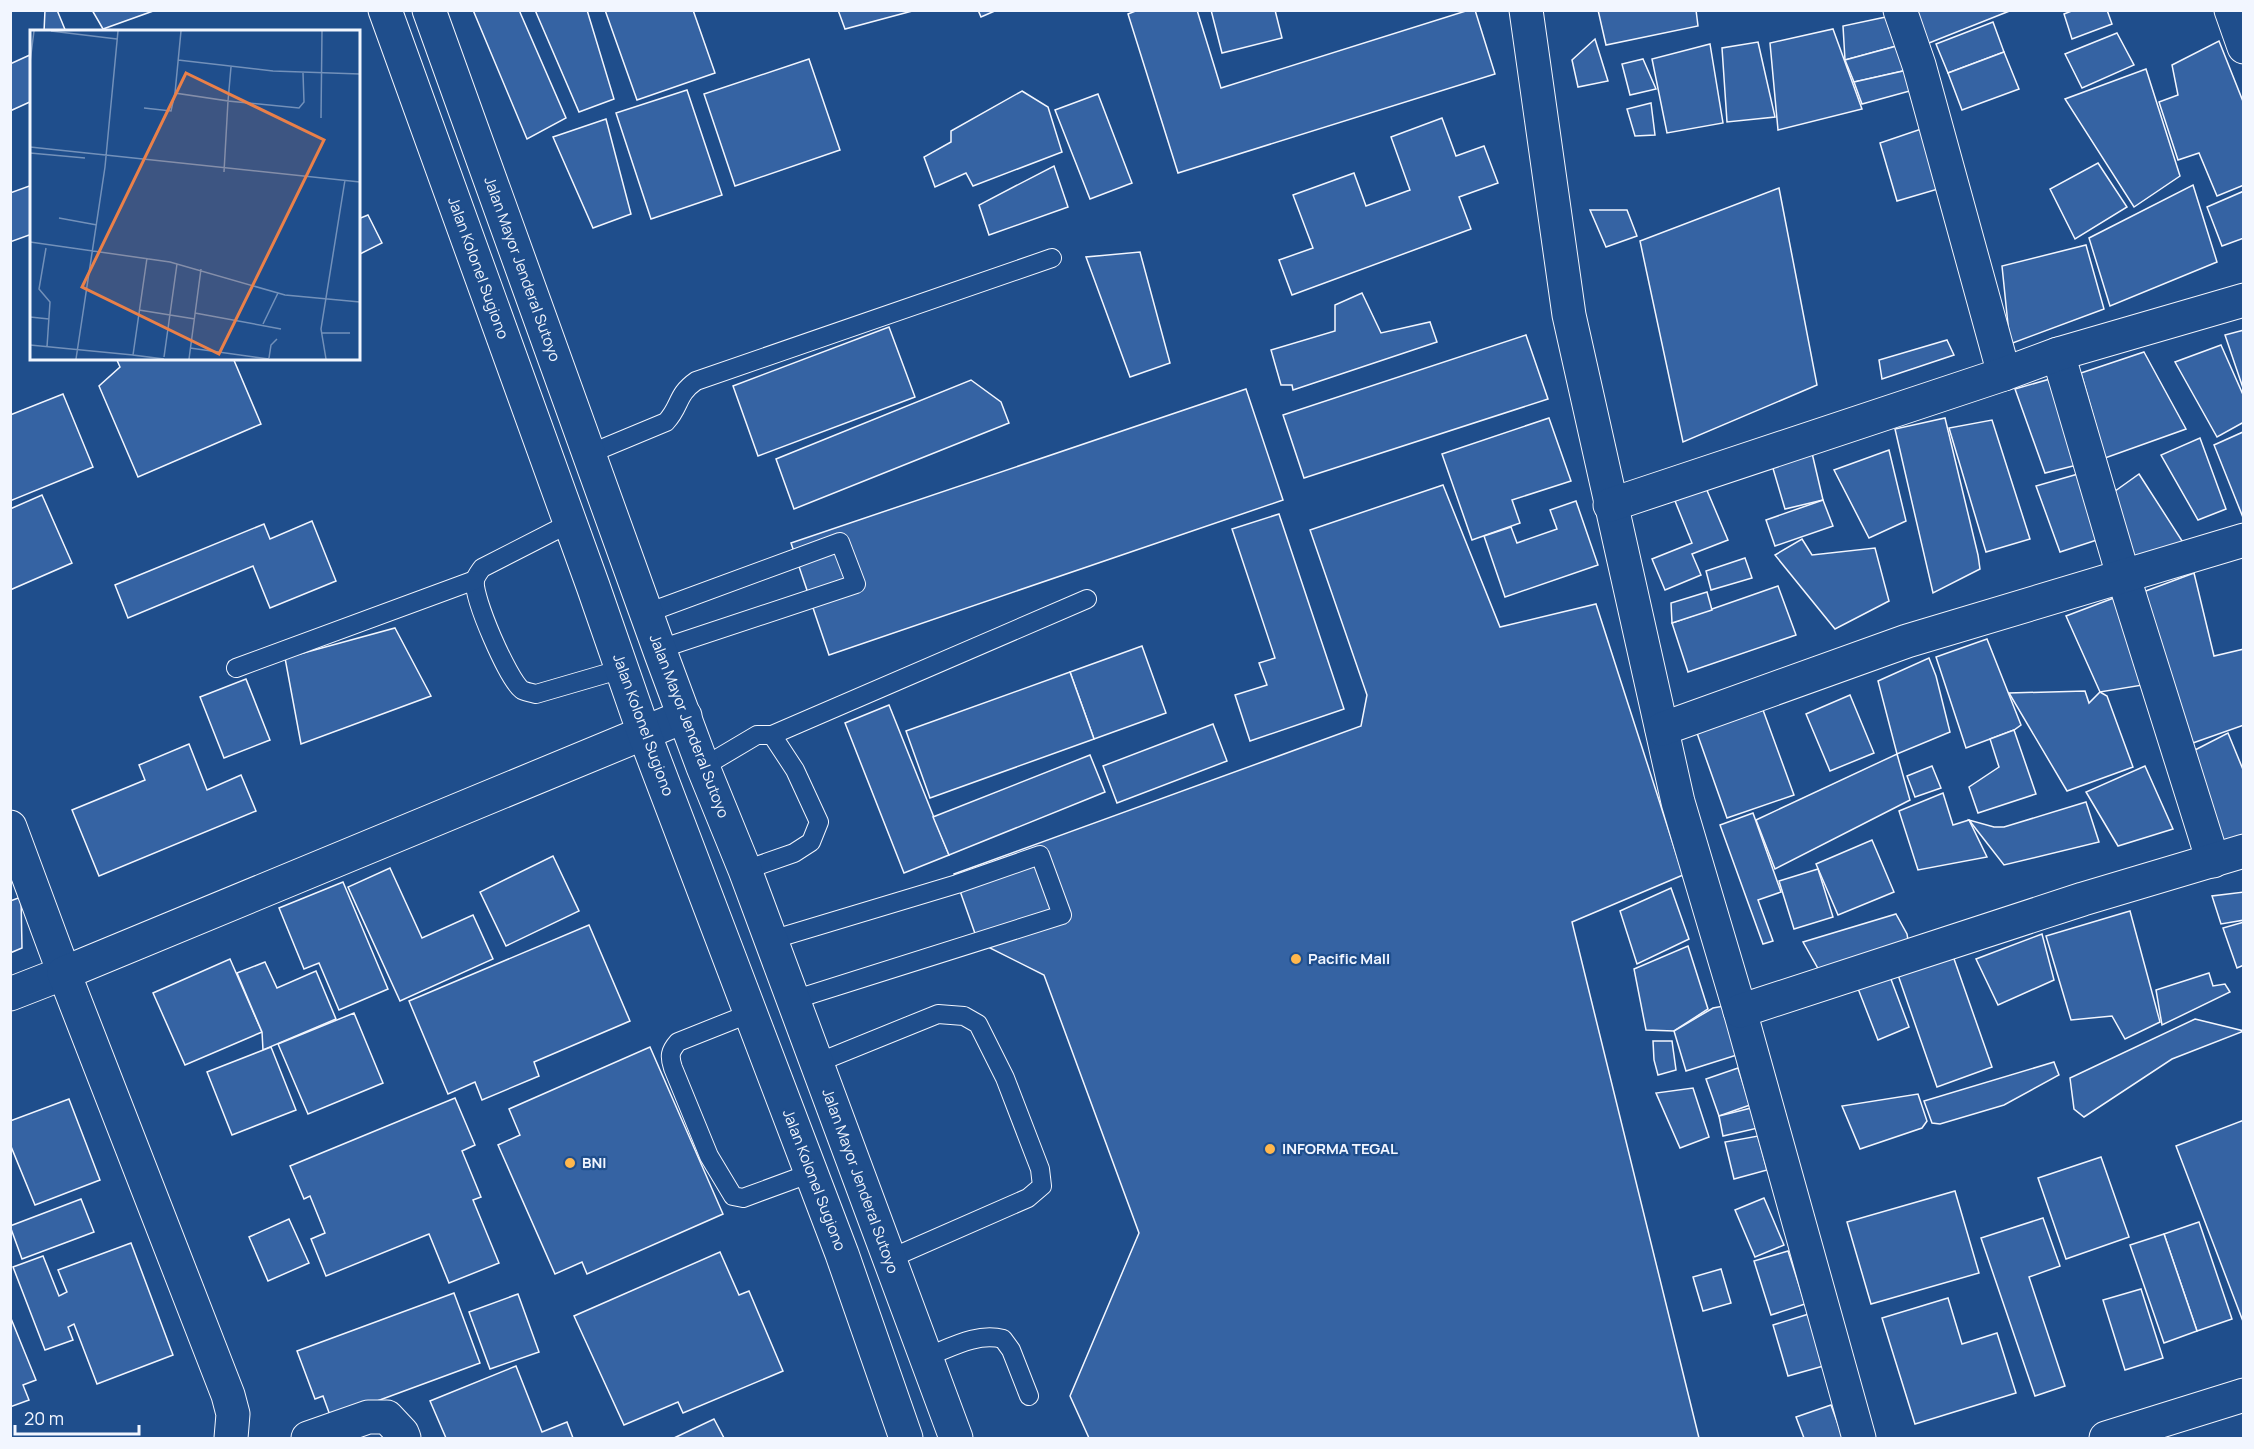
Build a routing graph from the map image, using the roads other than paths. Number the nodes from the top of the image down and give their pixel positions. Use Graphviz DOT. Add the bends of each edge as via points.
graph roads {
  1 [pos="385,10"];
  2 [pos="429,10"];
  3 [pos="1526,10"];
  4 [pos="1900,10"];
  5 [pos="2231,10"];
  6 [pos="2244,47"];
  7 [pos="1052,258"];
  8 [pos="2244,300"];
  9 [pos="2058,354"];
  10 [pos="2004,374"];
  11 [pos="589,454"];
  12 [pos="1610,505"];
  13 [pos="570,523"];
  14 [pos="2244,540"];
  15 [pos="2123,575"];
  16 [pos="475,580"];
  17 [pos="1087,599"];
  18 [pos="647,613"];
  19 [pos="660,650"];
  20 [pos="236,668"];
  21 [pos="622,669"];
  22 [pos="685,716"];
  23 [pos="1662,729"];
  24 [pos="644,733"];
  25 [pos="772,735"];
  26 [pos="703,767"];
  27 [pos="10,827"];
  28 [pos="2244,851"];
  29 [pos="2213,861"];
  30 [pos="745,870"];
  31 [pos="771,940"];
  32 [pos="64,973"];
  33 [pos="10,994"];
  34 [pos="793,1000"];
  35 [pos="1740,1011"];
  36 [pos="751,1013"];
  37 [pos="817,1063"];
  38 [pos="811,1173"];
  39 [pos="890,1259"];
  40 [pos="926,1357"];
  41 [pos="2244,1395"];
  42 [pos="1029,1396"];
  43 [pos="231,1438"];
  44 [pos="308,1438"];
  45 [pos="404,1438"];
  46 [pos="906,1438"];
  47 [pos="956,1438"];
  48 [pos="1859,1438"];
  49 [pos="2106,1438"];
  1 -- 13 [label="main road, Jalan Kolonel Sugiono"];
  2 -- 11 [label="main road, Jalan Mayor Jenderal Sutoyo"];
  3 -- 12 [label="main road" via="1569,315"];
  4 -- 10 [label="main road" via="1919,64"];
  5 -- 6 [label="main road"];
  7 -- 11 [label="lane" via="696,381 683,391 675,412 666,422"];
  8 -- 9 [label="main road"];
  9 -- 10 [label="main road"];
  9 -- 15 [label="main road"];
  10 -- 12 [label="main road"];
  11 -- 18 [label="main road, Jalan Mayor Jenderal Sutoyo"];
  12 -- 23 [label="main road"];
  13 -- 16 [label="lane" via="482,568"];
  13 -- 21 [label="main road, Jalan Kolonel Sugiono"];
  14 -- 15 [label="main road"];
  15 -- 23 [label="main road" via="1907,641"];
  15 -- 29 [label="main road"];
  16 -- 20 [label="lane"];
  16 -- 21 [label="lane" via="500,654 523,690 536,694"];
  17 -- 25 [label="lane"];
  18 -- 19 [label="main road, Jalan Mayor Jenderal Sutoyo"];
  18 -- 19 [label="lane" via="840,542 856,584"];
  19 -- 22 [label="main road, Jalan Mayor Jenderal Sutoyo"];
  21 -- 24 [label="main road, Jalan Kolonel Sugiono"];
  22 -- 24 [label="main road"];
  22 -- 26 [label="main road, Jalan Mayor Jenderal Sutoyo"];
  23 -- 35 [label="main road" via="1678,802"];
  24 -- 32 [label="main road"];
  24 -- 36 [label="main road, Jalan Kolonel Sugiono"];
  25 -- 26 [label="lane" via="757,735"];
  25 -- 30 [label="lane" via="795,770 819,822 811,842 794,853"];
  26 -- 30 [label="main road, Jalan Mayor Jenderal Sutoyo"];
  27 -- 32 [label="main road"];
  28 -- 29 [label="main road"];
  29 -- 35 [label="main road" via="2083,899"];
  30 -- 31 [label="main road, Jalan Mayor Jenderal Sutoyo"];
  31 -- 34 [label="main road, Jalan Mayor Jenderal Sutoyo"];
  31 -- 34 [label="lane" via="1040,855 1062,915"];
  32 -- 33 [label="main road"];
  32 -- 43 [label="main road" via="228,1395 233,1414"];
  34 -- 37 [label="main road, Jalan Mayor Jenderal Sutoyo"];
  35 -- 48 [label="main road"];
  36 -- 38 [label="main road, Jalan Kolonel Sugiono"];
  36 -- 38 [label="lane" via="678,1042 670,1058 673,1068 709,1156 733,1196 743,1198"];
  37 -- 39 [label="main road, Jalan Mayor Jenderal Sutoyo"];
  37 -- 39 [label="lane" via="938,1014 964,1016 978,1024 1005,1078 1040,1169 1042,1186 1028,1198"];
  38 -- 46 [label="main road, Jalan Kolonel Sugiono"];
  39 -- 40 [label="main road, Jalan Mayor Jenderal Sutoyo"];
  40 -- 42 [label="lane" via="977,1338 1003,1339"];
  40 -- 47 [label="main road, Jalan Mayor Jenderal Sutoyo"];
  41 -- 49 [label="main road"];
  44 -- 45 [label="main road" via="368,1417 387,1417"];
}
